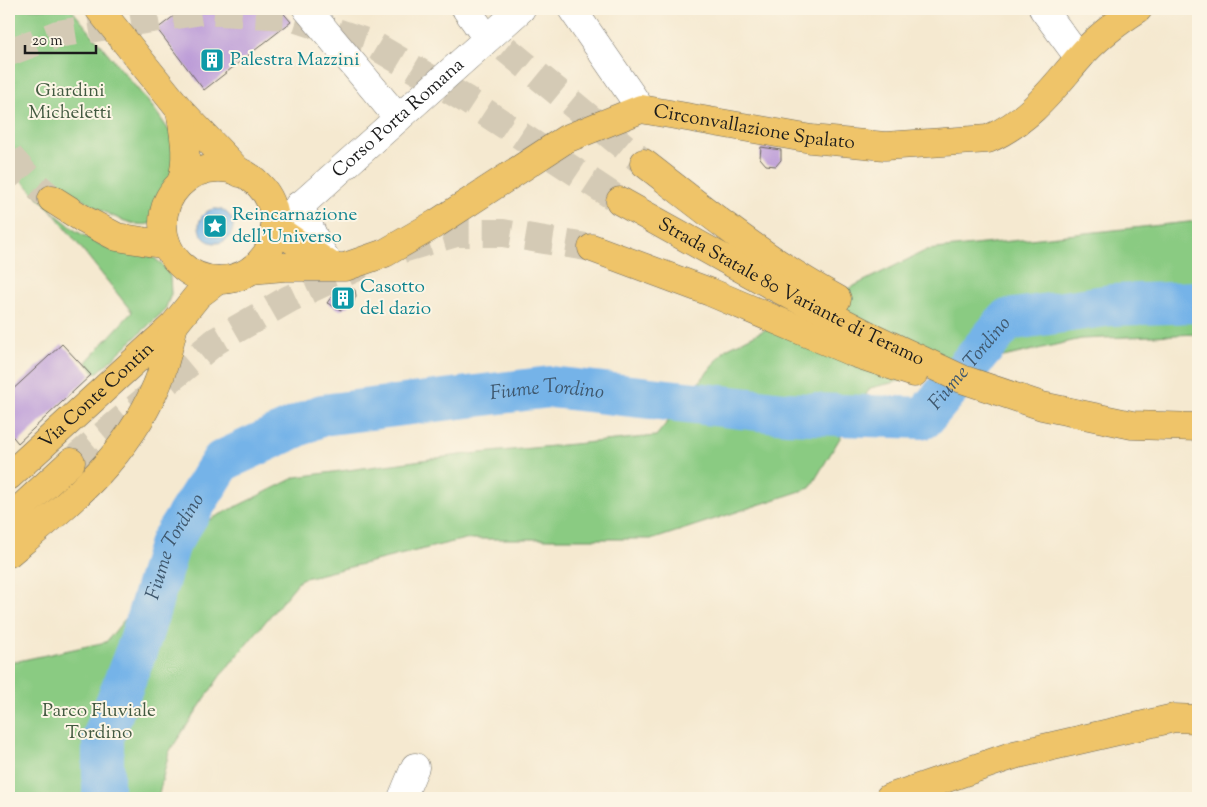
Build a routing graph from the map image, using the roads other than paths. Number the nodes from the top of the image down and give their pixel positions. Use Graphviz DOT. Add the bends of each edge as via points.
graph roads {
  1 [pos="98,9"];
  2 [pos="307,9"];
  3 [pos="466,9"];
  4 [pos="521,9"];
  5 [pos="572,9"];
  6 [pos="1043,9"];
  7 [pos="1138,9"];
  8 [pos="487,38"];
  9 [pos="1079,58"];
  10 [pos="641,109"];
  11 [pos="180,110"];
  12 [pos="398,118"];
  13 [pos="644,163"];
  14 [pos="240,173"];
  15 [pos="181,183"];
  16 [pos="52,199"];
  17 [pos="620,201"];
  18 [pos="300,206"];
  19 [pos="275,228"];
  20 [pos="167,245"];
  21 [pos="592,248"];
  22 [pos="330,266"];
  23 [pos="184,268"];
  24 [pos="251,270"];
  25 [pos="218,280"];
  26 [pos="179,320"];
  27 [pos="865,336"];
  28 [pos="1042,406"];
  29 [pos="1198,427"];
  30 [pos="71,462"];
  31 [pos="9,476"];
  32 [pos="9,519"];
  33 [pos="9,553"];
  34 [pos="1198,719"];
  35 [pos="415,767"];
  36 [pos="402,798"];
  37 [pos="889,798"];
  1 -- 11 [label="main road"];
  2 -- 12 [label="street"];
  3 -- 8 [label="street"];
  4 -- 8 [label="street, Corso Porta Romana"];
  5 -- 10 [label="street"];
  6 -- 9 [label="street"];
  7 -- 9 [label="main road, Circonvallazione Spalato" via="1118,22"];
  8 -- 12 [label="street, Corso Porta Romana"];
  9 -- 10 [label="main road, Circonvallazione Spalato" via="1057,87 1030,113 1004,133 988,139 885,146 811,139"];
  10 -- 22 [label="main road, Circonvallazione Spalato" via="566,140 385,253 345,267"];
  11 -- 14 [label="main road"];
  11 -- 15 [label="main road" via="186,168"];
  12 -- 18 [label="street, Corso Porta Romana"];
  13 -- 27 [label="main road" via="746,242 808,284"];
  14 -- 15 [label="main road" via="215,168"];
  14 -- 19 [label="main road" via="252,179 266,194 274,214"];
  15 -- 20 [label="main road" via="170,196 164,212 163,229"];
  16 -- 20 [label="main road" via="117,237"];
  17 -- 27 [label="main road, Strada Statale 80 Variante di Teramo"];
  18 -- 19 [label="street, Corso Porta Romana"];
  18 -- 22 [label="street"];
  19 -- 22 [label="main road"];
  19 -- 24 [label="main road" via="268,252"];
  20 -- 23 [label="main road"];
  21 -- 27 [label="main road" via="710,292"];
  22 -- 24 [label="main road, Circonvallazione Spalato"];
  23 -- 25 [label="main road" via="200,277"];
  23 -- 26 [label="main road" via="187,296"];
  24 -- 25 [label="main road" via="236,278"];
  25 -- 26 [label="main road, Via Conte Contin" via="198,295"];
  26 -- 31 [label="main road, Via Conte Contin"];
  26 -- 33 [label="main road" via="157,385 125,444 69,503"];
  27 -- 28 [label="main road"];
  27 -- 28 [label="main road" via="992,398"];
  28 -- 29 [label="main road" via="1132,425"];
  30 -- 32 [label="main road"];
  34 -- 37 [label="main road" via="1174,718 1014,755"];
  35 -- 36 [label="street"];
}
